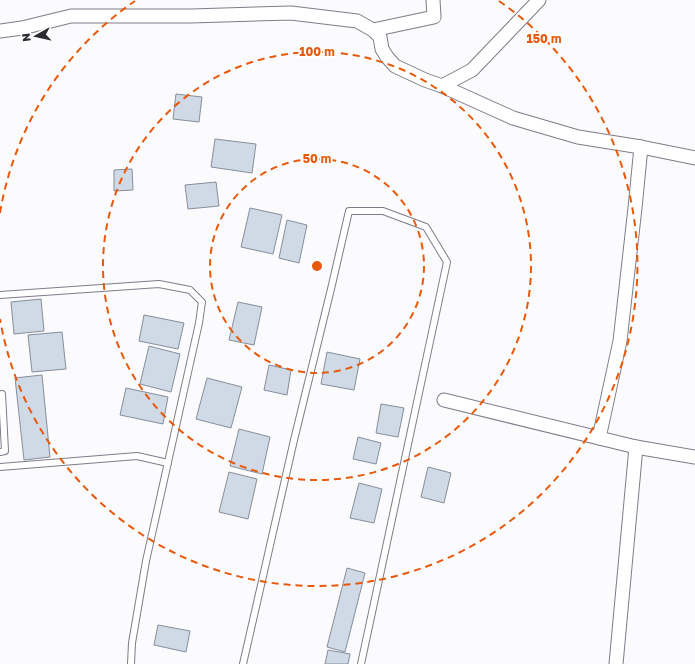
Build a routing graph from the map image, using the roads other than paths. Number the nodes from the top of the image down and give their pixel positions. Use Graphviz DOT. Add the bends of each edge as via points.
graph roads {
  1 [pos="434,0"];
  2 [pos="539,0"];
  3 [pos="373,30"];
  4 [pos="0,31"];
  5 [pos="442,86"];
  6 [pos="641,147"];
  7 [pos="695,158"];
  8 [pos="0,295"];
  9 [pos="2,394"];
  10 [pos="444,400"];
  11 [pos="599,438"];
  12 [pos="636,447"];
  13 [pos="0,452"];
  14 [pos="695,457"];
  15 [pos="168,463"];
  16 [pos="0,467"];
  17 [pos="131,664"];
  18 [pos="243,664"];
  19 [pos="362,664"];
  20 [pos="616,664"];
  1 -- 3 [label="street" via="434,17"];
  2 -- 5 [label="street" via="472,70"];
  3 -- 4 [label="street" via="357,21 291,13 71,16"];
  3 -- 5 [label="street" via="380,37 382,49 395,66"];
  5 -- 6 [label="street" via="513,118 578,137"];
  6 -- 7 [label="street"];
  6 -- 11 [label="street" via="620,341"];
  8 -- 15 [label="lane" via="159,284 190,290 202,302"];
  9 -- 13 [label="lane" via="6,451"];
  10 -- 11 [label="street"];
  11 -- 12 [label="street"];
  12 -- 14 [label="street"];
  12 -- 20 [label="street"];
  15 -- 16 [label="lane" via="137,456"];
  15 -- 17 [label="lane" via="146,561 132,643"];
  18 -- 19 [label="lane" via="294,440 332,289 348,211 383,211 426,227 447,262"];
}
